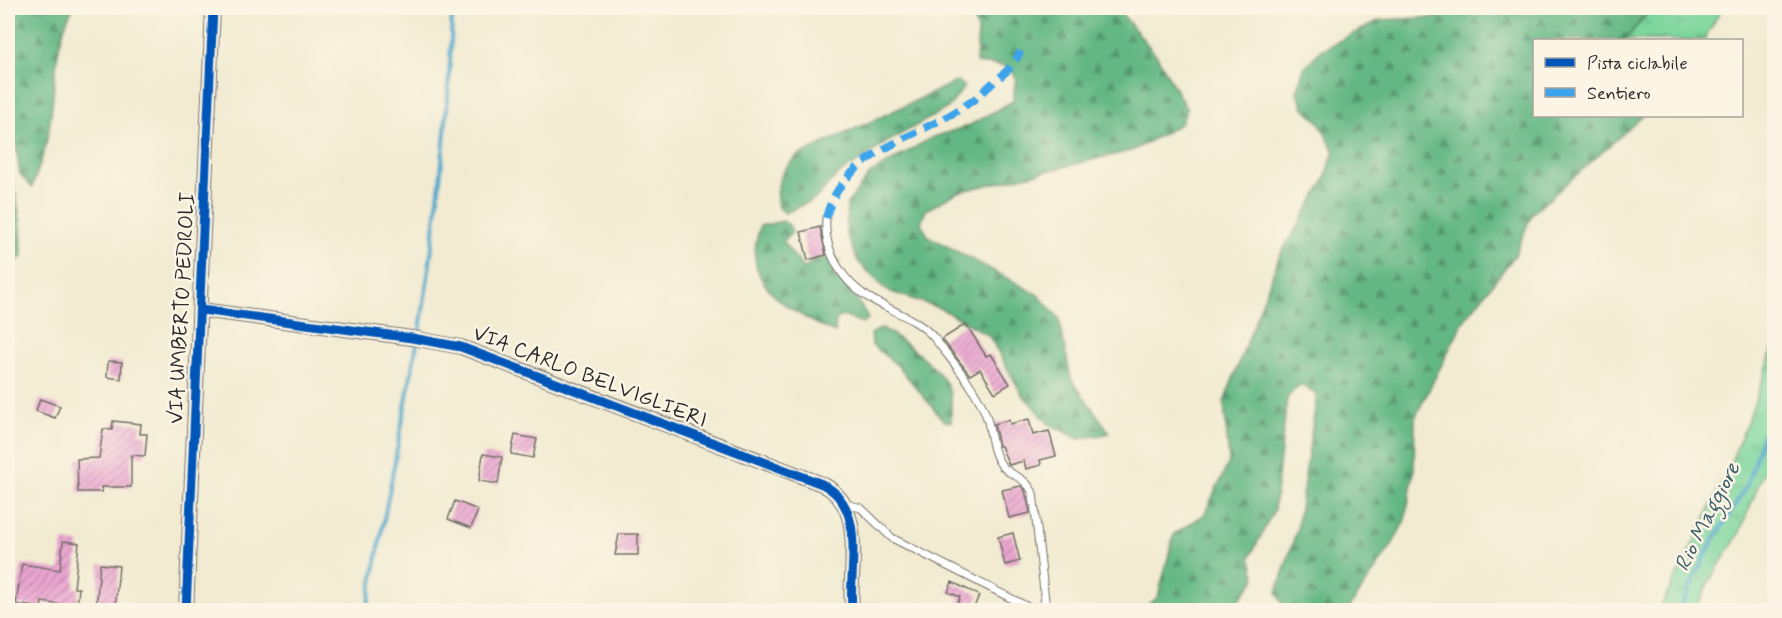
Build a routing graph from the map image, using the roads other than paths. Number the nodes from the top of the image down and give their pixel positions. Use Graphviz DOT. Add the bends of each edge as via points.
graph roads {
  1 [pos="213,8"];
  2 [pos="826,218"];
  3 [pos="201,310"];
  4 [pos="846,504"];
  5 [pos="186,610"];
  6 [pos="852,610"];
  7 [pos="1034,610"];
  1 -- 3 [label="street, VIA UMBERTO PEDROLI"];
  2 -- 7 [label="lane" via="834,261 846,279 870,299 918,323 933,337 979,401 1000,464 1029,484 1045,600 1040,609"];
  3 -- 4 [label="street, VIA CARLO BELVIGLIERI" via="412,338 482,354 822,484"];
  3 -- 5 [label="street, VIA UMBERTO PEDROLI"];
  4 -- 6 [label="street" via="852,539"];
  4 -- 7 [label="lane" via="861,508 892,538"];
}
